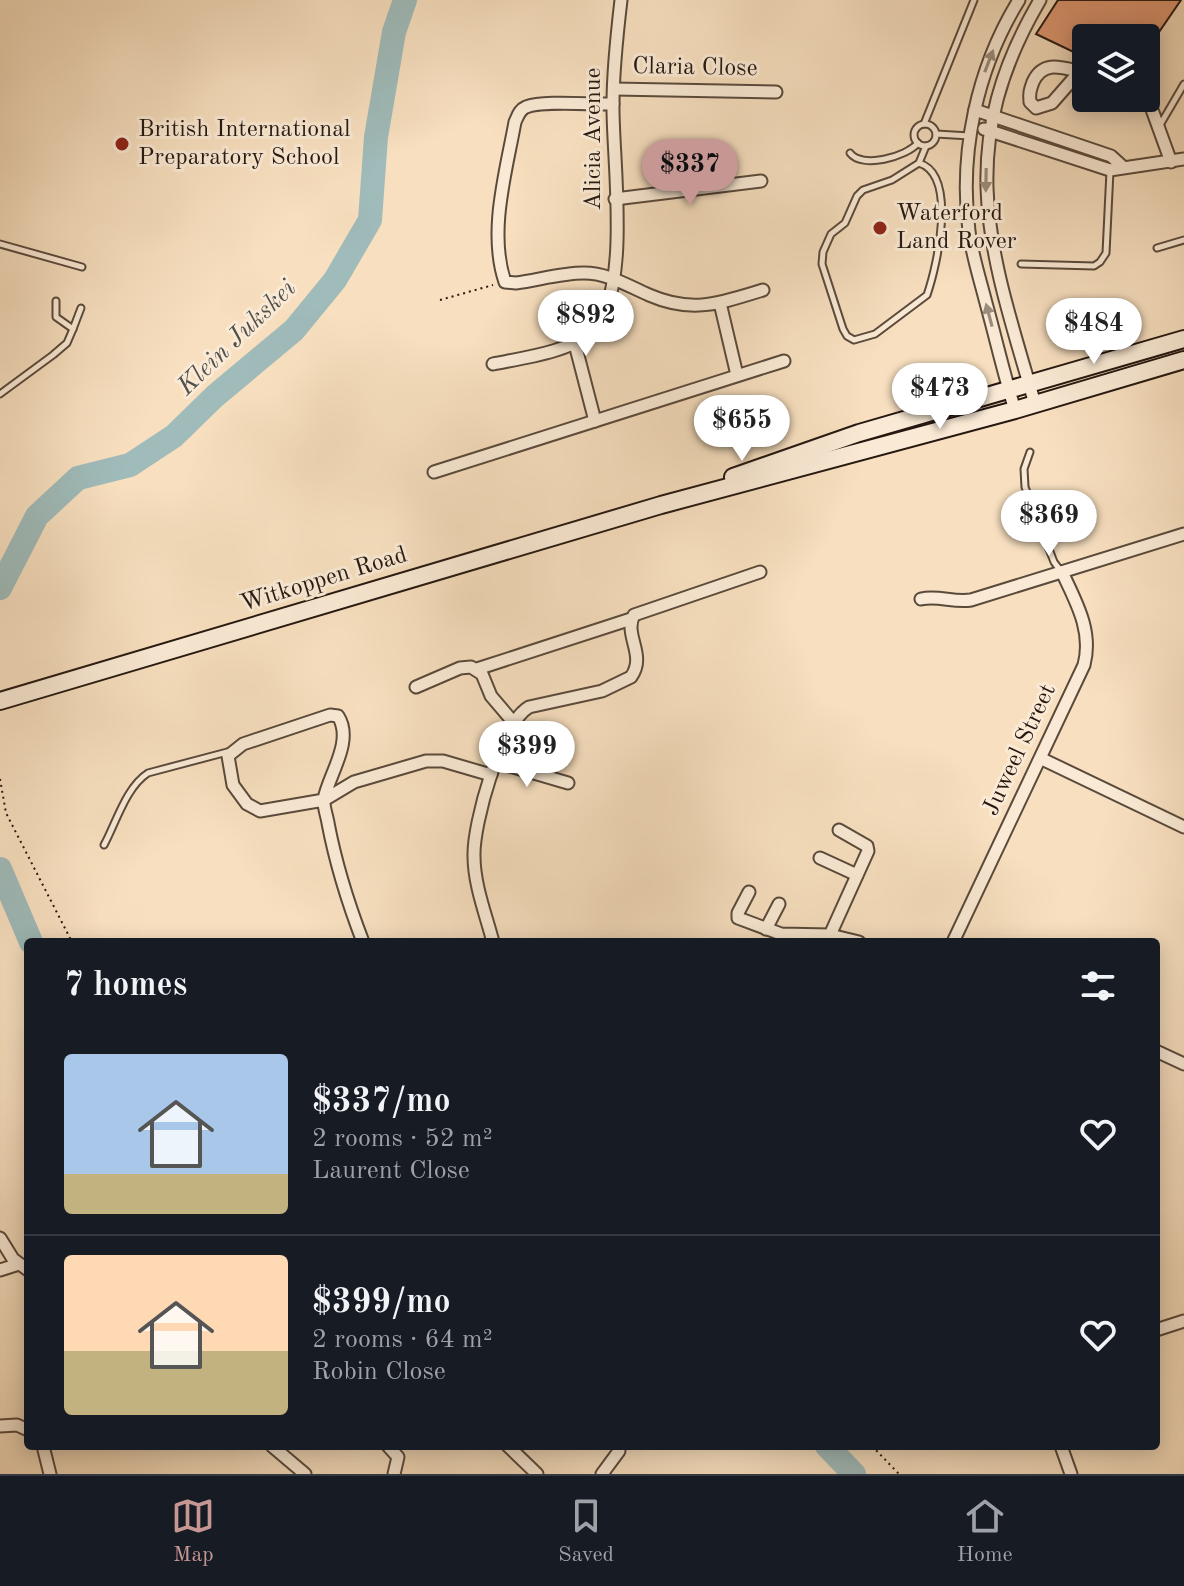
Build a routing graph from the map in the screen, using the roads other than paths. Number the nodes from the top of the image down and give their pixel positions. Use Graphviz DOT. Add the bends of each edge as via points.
graph roads {
  1 [pos="621,0"];
  2 [pos="974,0"];
  3 [pos="1019,0"];
  4 [pos="1040,0"];
  5 [pos="1084,73"];
  6 [pos="1184,84"];
  7 [pos="614,89"];
  8 [pos="776,92"];
  9 [pos="613,104"];
  10 [pos="975,110"];
  11 [pos="1154,112"];
  12 [pos="993,116"];
  13 [pos="924,124"];
  14 [pos="1160,125"];
  15 [pos="972,131"];
  16 [pos="990,131"];
  17 [pos="936,134"];
  18 [pos="918,143"];
  19 [pos="926,146"];
  20 [pos="850,153"];
  21 [pos="1184,159"];
  22 [pos="1171,162"];
  23 [pos="919,163"];
  24 [pos="1123,167"];
  25 [pos="1110,170"];
  26 [pos="761,181"];
  27 [pos="615,199"];
  28 [pos="1184,240"];
  29 [pos="0,244"];
  30 [pos="1157,248"];
  31 [pos="1021,264"];
  32 [pos="82,267"];
  33 [pos="615,279"];
  34 [pos="763,290"];
  35 [pos="56,301"];
  36 [pos="720,303"];
  37 [pos="81,308"];
  38 [pos="73,329"];
  39 [pos="1184,339"];
  40 [pos="575,344"];
  41 [pos="1184,360"];
  42 [pos="784,361"];
  43 [pos="493,364"];
  44 [pos="737,375"];
  45 [pos="1029,385"];
  46 [pos="1009,391"];
  47 [pos="0,394"];
  48 [pos="1035,404"];
  49 [pos="1015,410"];
  50 [pos="595,421"];
  51 [pos="1030,452"];
  52 [pos="434,472"];
  53 [pos="661,505"];
  54 [pos="1184,534"];
  55 [pos="760,572"];
  56 [pos="1062,572"];
  57 [pos="921,599"];
  58 [pos="631,619"];
  59 [pos="477,669"];
  60 [pos="416,687"];
  61 [pos="0,701"];
  62 [pos="514,723"];
  63 [pos="232,751"];
  64 [pos="1042,759"];
  65 [pos="496,762"];
  66 [pos="491,775"];
  67 [pos="568,783"];
  68 [pos="324,800"];
  69 [pos="1184,827"];
  70 [pos="839,830"];
  71 [pos="104,845"];
  72 [pos="820,858"];
  73 [pos="857,875"];
  74 [pos="749,892"];
  75 [pos="779,904"];
  76 [pos="766,929"];
  77 [pos="830,935"];
  78 [pos="362,938"];
  79 [pos="491,938"];
  80 [pos="842,938"];
  81 [pos="955,938"];
  82 [pos="1160,1053"];
  83 [pos="1184,1064"];
  84 [pos="0,1238"];
  85 [pos="23,1267"];
  86 [pos="0,1270"];
  87 [pos="1184,1321"];
  88 [pos="1160,1329"];
  89 [pos="0,1426"];
  90 [pos="24,1428"];
  91 [pos="44,1450"];
  92 [pos="277,1450"];
  93 [pos="392,1450"];
  94 [pos="512,1450"];
  95 [pos="1062,1450"];
  96 [pos="619,1451"];
  97 [pos="532,1473"];
  98 [pos="50,1474"];
  99 [pos="305,1474"];
  100 [pos="394,1474"];
  101 [pos="602,1474"];
  102 [pos="1071,1474"];
  1 -- 7 [label="street, Alicia Avenue"];
  2 -- 13 [label="lane"];
  10 -- 3 [label="street, one-way" via="996,44"];
  4 -- 12 [label="street" via="1009,60"];
  5 -- 5 [label="street" via="1048,106 1036,108 1030,102 1035,78 1044,68"];
  6 -- 14 [label="lane"];
  7 -- 8 [label="street, Claria Close"];
  7 -- 9 [label="street, Alicia Avenue"];
  9 -- 27 [label="street, Alicia Avenue"];
  9 -- 33 [label="street" via="543,105 520,111 499,228 499,260 505,282 585,273"];
  10 -- 12 [label="street"];
  10 -- 15 [label="street"];
  11 -- 14 [label="street"];
  12 -- 16 [label="street"];
  12 -- 24 [label="street" via="1111,156"];
  13 -- 17 [label="lane"];
  13 -- 18 [label="lane" via="915,131"];
  14 -- 22 [label="street"];
  15 -- 16 [label="street"];
  15 -- 17 [label="lane"];
  46 -- 15 [label="street, one-way" via="969,232"];
  16 -- 25 [label="street"];
  16 -- 45 [label="street, one-way" via="985,182 989,234"];
  17 -- 19 [label="lane"];
  18 -- 19 [label="lane"];
  18 -- 20 [label="lane" via="905,153 862,161"];
  19 -- 23 [label="lane"];
  21 -- 22 [label="street"];
  22 -- 24 [label="street"];
  23 -- 23 [label="lane" via="863,190 823,252 824,272 843,329 854,340 875,334 927,295 943,226 939,184 932,170"];
  24 -- 25 [label="street"];
  25 -- 31 [label="lane" via="1106,253 1100,262"];
  26 -- 27 [label="street"];
  27 -- 33 [label="street, Alicia Avenue"];
  28 -- 30 [label="lane"];
  29 -- 32 [label="lane"];
  33 -- 36 [label="street" via="678,305"];
  33 -- 40 [label="street, Alicia Avenue" via="605,315"];
  34 -- 36 [label="street"];
  35 -- 38 [label="lane" via="56,317"];
  36 -- 44 [label="street"];
  37 -- 38 [label="lane"];
  38 -- 47 [label="lane" via="67,343"];
  39 -- 45 [label="main road, Witkoppen Road"];
  40 -- 43 [label="street"];
  40 -- 50 [label="street"];
  41 -- 48 [label="main road, Witkoppen Road"];
  42 -- 44 [label="street"];
  44 -- 50 [label="street"];
  45 -- 46 [label="main road, Witkoppen Road"];
  45 -- 48 [label="street"];
  46 -- 49 [label="street"];
  46 -- 53 [label="main road, Witkoppen Road" via="848,437"];
  48 -- 49 [label="main road, Witkoppen Road"];
  49 -- 53 [label="main road, Witkoppen Road"];
  50 -- 52 [label="street"];
  51 -- 56 [label="lane" via="1025,487"];
  53 -- 61 [label="main road, Witkoppen Road"];
  54 -- 56 [label="street"];
  55 -- 58 [label="street"];
  56 -- 57 [label="street" via="971,600"];
  56 -- 64 [label="street, Juweel Street" via="1085,625 1086,658"];
  58 -- 59 [label="street"];
  58 -- 62 [label="street" via="638,659 624,682 529,707"];
  59 -- 60 [label="street" via="460,668"];
  59 -- 62 [label="street"];
  62 -- 65 [label="street"];
  63 -- 68 [label="street" via="227,761 233,785 254,809"];
  63 -- 68 [label="street" via="338,716 342,742"];
  63 -- 71 [label="lane" via="142,777"];
  64 -- 69 [label="street"];
  64 -- 81 [label="street, Juweel Street"];
  65 -- 66 [label="street"];
  65 -- 67 [label="street"];
  66 -- 68 [label="street" via="426,761 354,782"];
  66 -- 79 [label="street" via="474,857"];
  68 -- 78 [label="street" via="340,878"];
  70 -- 73 [label="street" via="868,848"];
  72 -- 73 [label="street"];
  73 -- 77 [label="street"];
  74 -- 76 [label="street" via="737,916"];
  75 -- 76 [label="street"];
  76 -- 77 [label="street" via="787,935"];
  77 -- 80 [label="street"];
  82 -- 83 [label="street"];
  84 -- 85 [label="street"];
  85 -- 86 [label="street"];
  87 -- 88 [label="street"];
  89 -- 90 [label="street"];
  91 -- 98 [label="street"];
  92 -- 99 [label="street"];
  93 -- 100 [label="street" via="398,1457"];
  94 -- 97 [label="street"];
  95 -- 102 [label="street"];
  96 -- 101 [label="street"];
}
